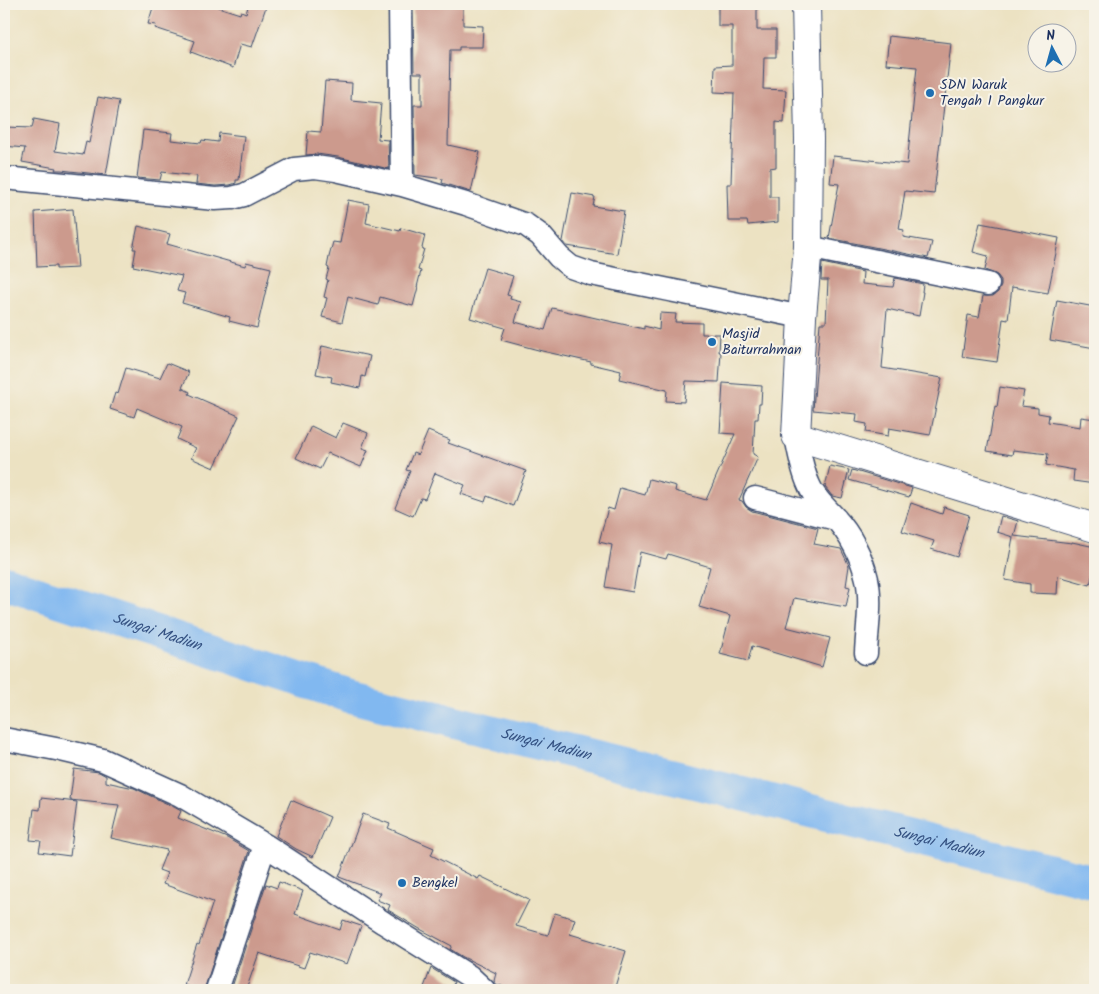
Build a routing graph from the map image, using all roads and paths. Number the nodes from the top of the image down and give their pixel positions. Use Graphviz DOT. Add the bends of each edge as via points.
graph roads {
  1 [pos="400,4"];
  2 [pos="806,4"];
  3 [pos="4,178"];
  4 [pos="402,185"];
  5 [pos="808,247"];
  6 [pos="988,284"];
  7 [pos="802,317"];
  8 [pos="796,436"];
  9 [pos="755,498"];
  10 [pos="836,519"];
  11 [pos="1095,528"];
  12 [pos="866,653"];
  13 [pos="4,739"];
  14 [pos="265,845"];
  15 [pos="217,990"];
  16 [pos="484,990"];
  1 -- 4 [label="street"];
  2 -- 5 [label="street"];
  3 -- 4 [label="street" via="215,199 244,196 294,169 314,167"];
  4 -- 7 [label="street" via="526,225 571,267 591,274"];
  5 -- 6 [label="street"];
  5 -- 7 [label="street"];
  7 -- 8 [label="street"];
  8 -- 10 [label="street" via="809,486"];
  8 -- 11 [label="street"];
  9 -- 10 [label="street"];
  10 -- 12 [label="street" via="853,544 867,581"];
  13 -- 14 [label="street" via="103,760 180,795"];
  14 -- 15 [label="street"];
  14 -- 16 [label="street" via="469,976"];
}
